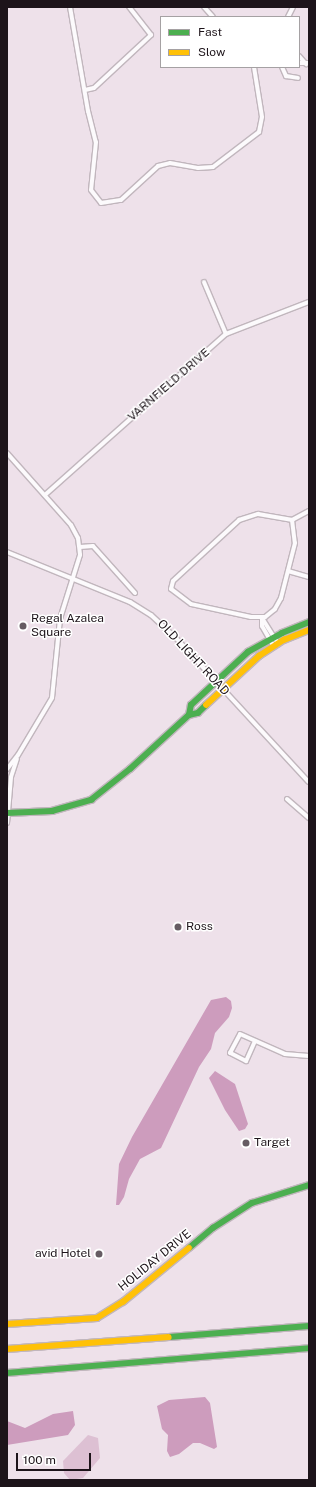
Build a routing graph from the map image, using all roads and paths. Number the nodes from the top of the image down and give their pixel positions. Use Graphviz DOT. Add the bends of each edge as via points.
graph roads {
  1 [pos="70,7"];
  2 [pos="129,7"];
  3 [pos="204,7"];
  4 [pos="293,7"];
  5 [pos="212,16"];
  6 [pos="288,16"];
  7 [pos="254,68"];
  8 [pos="282,68"];
  9 [pos="298,78"];
  10 [pos="85,90"];
  11 [pos="204,282"];
  12 [pos="309,302"];
  13 [pos="226,334"];
  14 [pos="7,453"];
  15 [pos="46,495"];
  16 [pos="309,510"];
  17 [pos="292,520"];
  18 [pos="80,547"];
  19 [pos="7,552"];
  20 [pos="288,571"];
  21 [pos="309,577"];
  22 [pos="74,578"];
  23 [pos="135,592"];
  24 [pos="262,618"];
  25 [pos="309,622"];
  26 [pos="309,630"];
  27 [pos="272,638"];
  28 [pos="276,645"];
  29 [pos="216,682"];
  30 [pos="223,690"];
  31 [pos="189,715"];
  32 [pos="18,755"];
  33 [pos="7,769"];
  34 [pos="309,782"];
  35 [pos="287,799"];
  36 [pos="7,813"];
  37 [pos="309,818"];
  38 [pos="7,823"];
  39 [pos="255,1041"];
  40 [pos="309,1056"];
  41 [pos="309,1185"];
  42 [pos="7,1324"];
  43 [pos="309,1326"];
  44 [pos="309,1348"];
  45 [pos="7,1349"];
  46 [pos="7,1373"];
  1 -- 10 [label="street"];
  2 -- 10 [label="street" via="151,35 94,88"];
  3 -- 5 [label="street"];
  4 -- 6 [label="street"];
  7 -- 10 [label="street" via="262,117 258,132 213,167 198,168 170,163 158,166 121,200 110,204 101,203 91,190 96,142"];
  8 -- 9 [label="street" via="286,76"];
  11 -- 13 [label="street"];
  12 -- 13 [label="street, VARNFIELD DRIVE"];
  13 -- 15 [label="street, VARNFIELD DRIVE"];
  14 -- 15 [label="street"];
  15 -- 18 [label="street" via="75,532"];
  16 -- 17 [label="street"];
  17 -- 20 [label="street" via="295,542"];
  17 -- 24 [label="street" via="258,514 247,516 170,584 171,589 191,604"];
  18 -- 22 [label="street"];
  18 -- 23 [label="street" via="93,546"];
  19 -- 22 [label="street, OLD LIGHT ROAD"];
  20 -- 21 [label="street"];
  20 -- 24 [label="street" via="278,604"];
  22 -- 29 [label="street, OLD LIGHT ROAD" via="130,602 151,615 176,637"];
  22 -- 32 [label="street" via="60,619 52,698"];
  24 -- 27 [label="street"];
  25 -- 27 [label="main road"];
  26 -- 28 [label="main road"];
  27 -- 28 [label="street"];
  27 -- 29 [label="main road" via="248,652"];
  28 -- 30 [label="main road" via="259,656"];
  29 -- 30 [label="street, OLD LIGHT ROAD"];
  29 -- 31 [label="main road" via="191,705"];
  30 -- 31 [label="main road" via="198,713"];
  30 -- 34 [label="street, OLD LIGHT ROAD"];
  31 -- 36 [label="main road" via="130,769 91,800 52,811"];
  32 -- 33 [label="street"];
  32 -- 36 [label="street" via="11,777"];
  35 -- 37 [label="street"];
  36 -- 38 [label="street"];
  39 -- 39 [label="street" via="240,1034 230,1053 246,1062"];
  39 -- 40 [label="street" via="285,1054"];
  41 -- 42 [label="main road, HOLIDAY DRIVE" via="252,1203 213,1228 123,1302 97,1318"];
  43 -- 45 [label="main road"];
  44 -- 46 [label="main road"];
}
